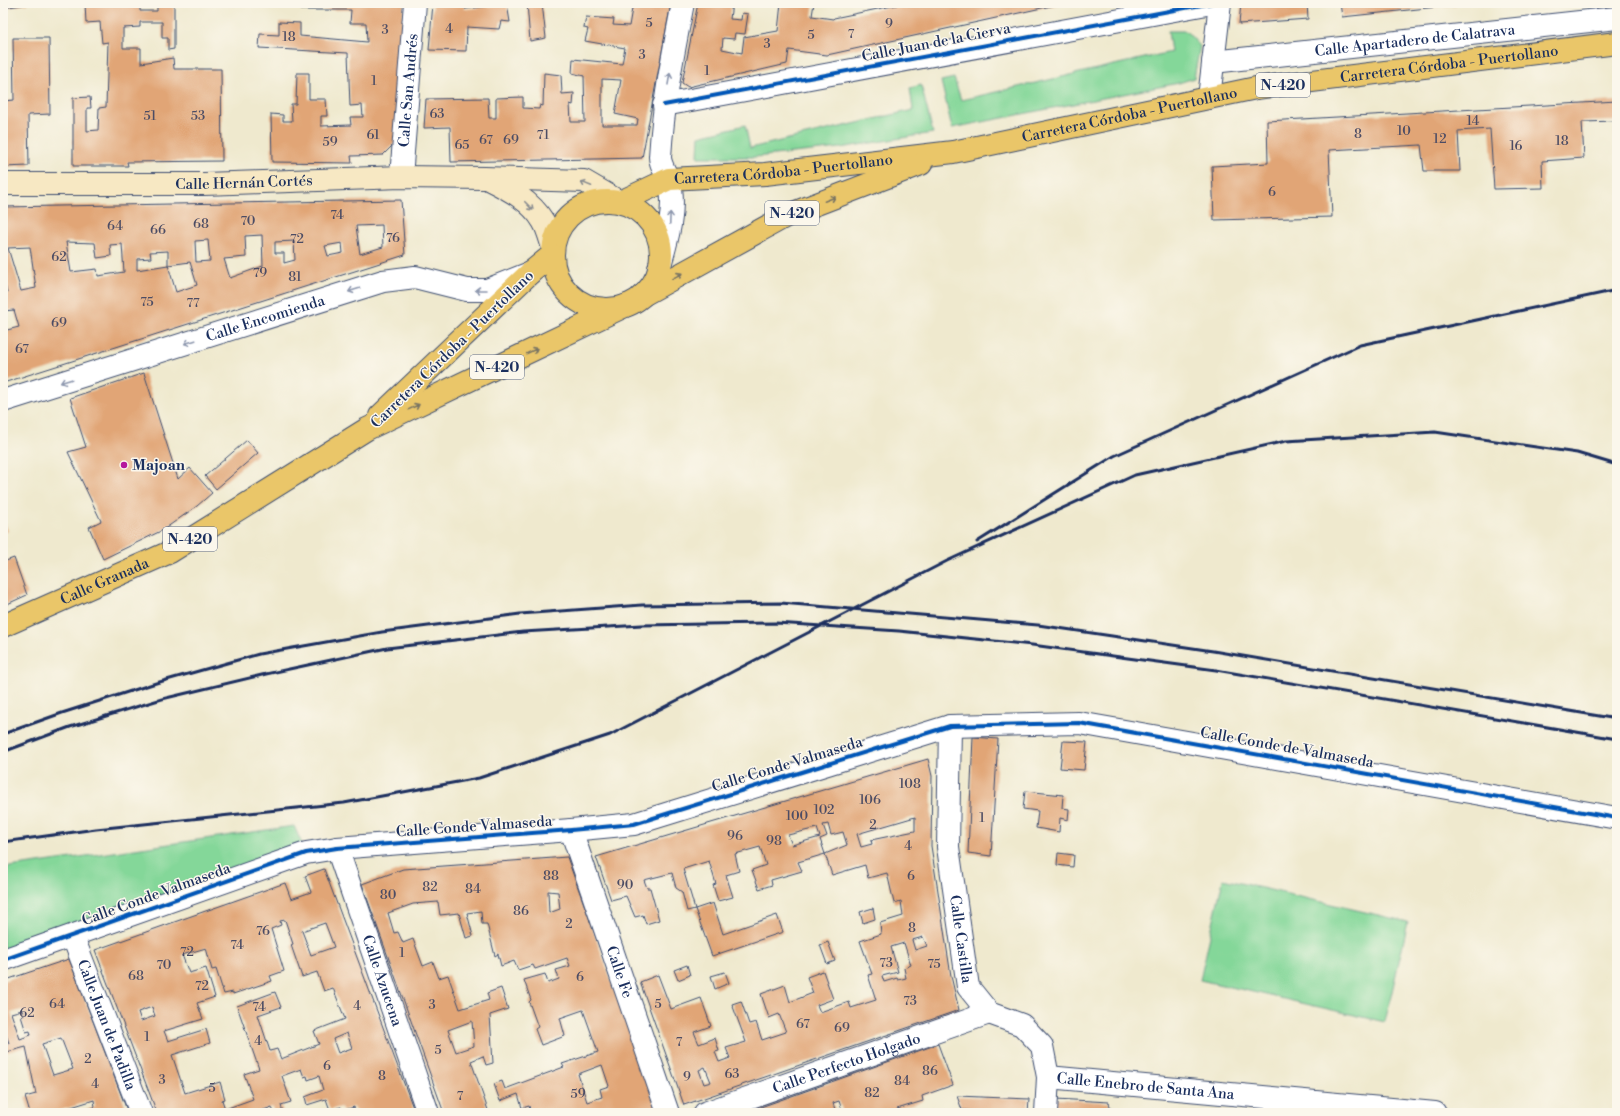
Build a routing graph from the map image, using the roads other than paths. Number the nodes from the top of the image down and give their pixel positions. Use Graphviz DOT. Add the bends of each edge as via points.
graph roads {
  1 [pos="415,3"];
  2 [pos="683,3"];
  3 [pos="1212,3"];
  4 [pos="1220,3"];
  5 [pos="1617,18"];
  6 [pos="1617,43"];
  7 [pos="1213,62"];
  8 [pos="1209,98"];
  9 [pos="664,105"];
  10 [pos="952,152"];
  11 [pos="401,177"];
  12 [pos="485,178"];
  13 [pos="669,179"];
  14 [pos="3,184"];
  15 [pos="620,202"];
  16 [pos="552,251"];
  17 [pos="659,269"];
  18 [pos="530,273"];
  19 [pos="635,300"];
  20 [pos="3,401"];
  21 [pos="366,429"];
  22 [pos="3,626"];
  23 [pos="950,726"];
  24 [pos="1617,818"];
  25 [pos="571,830"];
  26 [pos="337,848"];
  27 [pos="73,937"];
  28 [pos="3,960"];
  29 [pos="989,1013"];
  30 [pos="1048,1077"];
  31 [pos="141,1113"];
  32 [pos="428,1113"];
  33 [pos="668,1113"];
  34 [pos="705,1113"];
  35 [pos="1046,1113"];
  36 [pos="1435,1113"];
  1 -- 11 [label="street, Calle San Andrés"];
  9 -- 2 [label="street, one-way"];
  3 -- 9 [label="street, Calle Juan de la Cierva"];
  4 -- 7 [label="street"];
  5 -- 7 [label="street, Calle Apartadero de Calatrava"];
  6 -- 8 [label="highway, Carretera Córdoba - Puertollano / N-420" via="1256,88"];
  7 -- 8 [label="street"];
  8 -- 10 [label="highway, Carretera Córdoba - Puertollano / N-420"];
  9 -- 13 [label="street" via="660,160"];
  10 -- 13 [label="highway, Carretera Córdoba - Puertollano / N-420" via="765,174"];
  19 -- 10 [label="highway, Carretera Córdoba - Puertollano / N-420, one-way" via="788,215"];
  11 -- 12 [label="main road, Calle Hernán Cortés"];
  11 -- 14 [label="main road, Calle Hernán Cortés" via="204,184"];
  15 -- 12 [label="main road, Calle Hernán Cortés, one-way" via="584,181"];
  12 -- 16 [label="main road, Calle Hernán Cortés, one-way" via="514,192 529,204 543,221"];
  13 -- 15 [label="highway, Carretera Córdoba - Puertollano / N-420"];
  17 -- 13 [label="street, one-way" via="670,231"];
  15 -- 16 [label="highway, N-420" via="603,201 587,204 563,222 556,234"];
  15 -- 17 [label="highway, N-420" via="648,220 657,235 661,252"];
  16 -- 18 [label="highway, Carretera Córdoba - Puertollano / N-420"];
  16 -- 19 [label="highway, N-420" via="555,272 564,288 576,299 592,307 610,308"];
  17 -- 19 [label="highway, N-420" via="653,284"];
  18 -- 20 [label="street, Calle Encomienda, one-way" via="487,290 467,290 415,277 383,281"];
  18 -- 21 [label="highway, Carretera Córdoba - Puertollano / N-420"];
  21 -- 19 [label="highway, Carretera Córdoba - Puertollano / N-420, one-way"];
  21 -- 22 [label="highway, Calle Granada / N-420" via="170,552"];
  23 -- 24 [label="street, Calle Conde de Valmaseda" via="1079,723"];
  23 -- 25 [label="street, Calle Conde Valmaseda" via="634,824"];
  23 -- 29 [label="street, Calle Castilla" via="948,848 968,987"];
  25 -- 26 [label="street, Calle Conde Valmaseda"];
  25 -- 33 [label="street, Calle Fe"];
  26 -- 27 [label="street, Calle Conde Valmaseda" via="306,853"];
  26 -- 32 [label="street, Calle Azucena"];
  27 -- 28 [label="street, Calle Conde Valmaseda"];
  27 -- 31 [label="street, Calle Juan de Padilla"];
  29 -- 30 [label="street" via="1022,1025 1042,1046"];
  29 -- 34 [label="street, Calle Perfecto Holgado"];
  30 -- 35 [label="street"];
  30 -- 36 [label="street, Calle Enebro de Santa Ana"];
}
